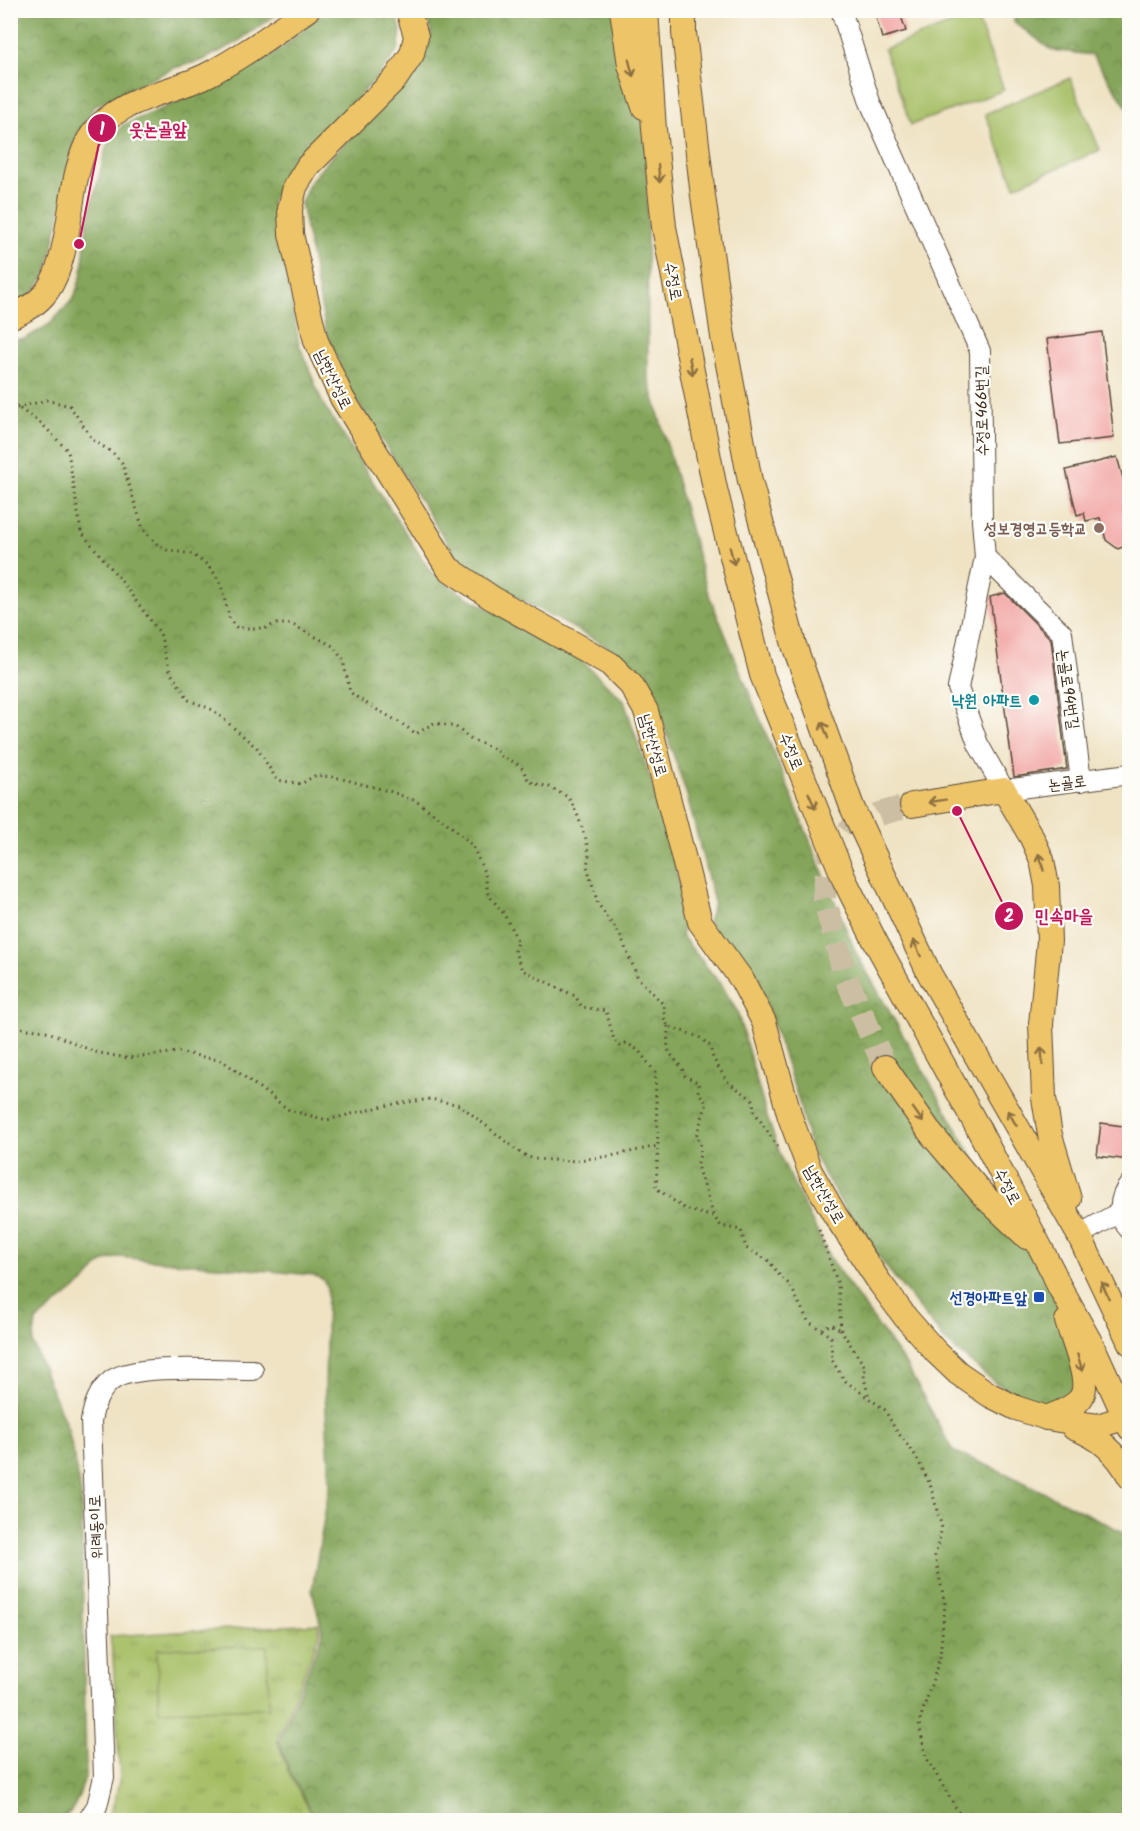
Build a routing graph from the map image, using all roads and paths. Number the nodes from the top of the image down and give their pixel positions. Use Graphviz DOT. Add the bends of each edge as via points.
graph roads {
  1 [pos="307,10"];
  2 [pos="408,10"];
  3 [pos="622,10"];
  4 [pos="646,10"];
  5 [pos="684,10"];
  6 [pos="841,10"];
  7 [pos="655,142"];
  8 [pos="10,317"];
  9 [pos="10,402"];
  10 [pos="16,408"];
  11 [pos="985,557"];
  12 [pos="1130,774"];
  13 [pos="1081,781"];
  14 [pos="1004,790"];
  15 [pos="912,805"];
  16 [pos="668,1026"];
  17 [pos="10,1027"];
  18 [pos="885,1067"];
  19 [pos="658,1146"];
  20 [pos="781,1152"];
  21 [pos="1130,1184"];
  22 [pos="714,1217"];
  23 [pos="1125,1221"];
  24 [pos="817,1224"];
  25 [pos="1079,1236"];
  26 [pos="1041,1250"];
  27 [pos="1059,1286"];
  28 [pos="822,1329"];
  29 [pos="841,1330"];
  30 [pos="1130,1343"];
  31 [pos="253,1370"];
  32 [pos="1122,1391"];
  33 [pos="870,1400"];
  34 [pos="1047,1418"];
  35 [pos="1128,1420"];
  36 [pos="1130,1477"];
  37 [pos="87,1821"];
  38 [pos="963,1821"];
  1 -- 8 [label="main road" via="222,67 128,105 99,125 83,150 58,272 33,306"];
  2 -- 34 [label="main road, 남한산성로" via="416,36 412,54 396,78 308,166 295,187 290,209 291,234 324,360 342,398 448,568 492,598 610,664 631,685 646,711 700,922 742,980 764,1022 790,1117 810,1171 880,1283 936,1352 990,1395"];
  3 -- 7 [label="main road, one-way" via="630,65"];
  4 -- 7 [label="main road, 수정로"];
  25 -- 5 [label="main road, one-way" via="929,973 852,807 794,645 750,481 723,337 700,173"];
  6 -- 11 [label="street, 수정로466번길" via="870,102 980,351"];
  7 -- 26 [label="main road, 수정로, one-way" via="664,228 682,326 715,489 762,675 850,891"];
  9 -- 10 [label="path"];
  10 -- 16 [label="path" via="47,400 70,406 93,440 122,463 143,529 167,550 192,554 206,564 221,585 230,620 237,628 291,624 304,630 333,646 343,660 350,692 376,711 416,734 434,723 456,727 470,739 514,762 533,783 568,797 586,839 587,866 598,904 620,935 638,978 664,1005"];
  10 -- 19 [label="path" via="42,424 68,451 81,532 160,633 170,672 189,700 213,710 257,748 278,780 301,784 316,775 392,792 416,801 472,846 485,874 488,894 517,940 515,952 522,970 575,996 582,1007 606,1011 614,1040 620,1046 626,1043 638,1050 656,1072"];
  11 -- 13 [label="street, 논골로94번길" via="1062,633"];
  11 -- 14 [label="street, 수정로466번길" via="958,688 978,744"];
  12 -- 13 [label="street, 논골로"];
  13 -- 14 [label="street, 논골로"];
  14 -- 15 [label="main road, one-way"];
  25 -- 14 [label="main road, one-way" via="1050,1135 1044,1098 1041,1024 1049,941 1047,886 1042,860"];
  16 -- 20 [label="path" via="699,1037 710,1047 727,1081 753,1100 754,1111"];
  16 -- 22 [label="path" via="670,1053 683,1067 685,1076 699,1083 698,1092 707,1103 696,1136 702,1153 698,1165 700,1179"];
  17 -- 19 [label="path" via="46,1031 95,1052 126,1058 179,1052 223,1061 289,1110 327,1120 430,1099 460,1105 533,1159 569,1161"];
  18 -- 26 [label="main road, one-way" via="932,1135 976,1187"];
  19 -- 22 [label="path" via="656,1188 685,1209"];
  21 -- 23 [label="street" via="1122,1199"];
  22 -- 28 [label="path" via="721,1226 741,1230 746,1248 769,1261 790,1285 808,1321"];
  23 -- 25 [label="street"];
  24 -- 29 [label="path" via="837,1284"];
  30 -- 25 [label="main road, one-way"];
  26 -- 27 [label="main road, 수정로"];
  27 -- 32 [label="main road, 수정로"];
  27 -- 34 [label="main road, one-way" via="1080,1361 1084,1391 1071,1407"];
  28 -- 29 [label="path" via="831,1324"];
  28 -- 33 [label="path" via="831,1337 832,1360 844,1380"];
  29 -- 33 [label="path" via="865,1367"];
  31 -- 37 [label="street, 위례동이로" via="139,1370 112,1379 95,1399 91,1421 104,1777 97,1806"];
  32 -- 35 [label="main road, 수정로"];
  33 -- 38 [label="path" via="885,1410 915,1455 930,1485 942,1528 935,1556 945,1604 940,1657 919,1723 926,1757"];
  34 -- 35 [label="main road, 남한산성로" via="1098,1426"];
  34 -- 36 [label="main road" via="1092,1435 1122,1462"];
}
